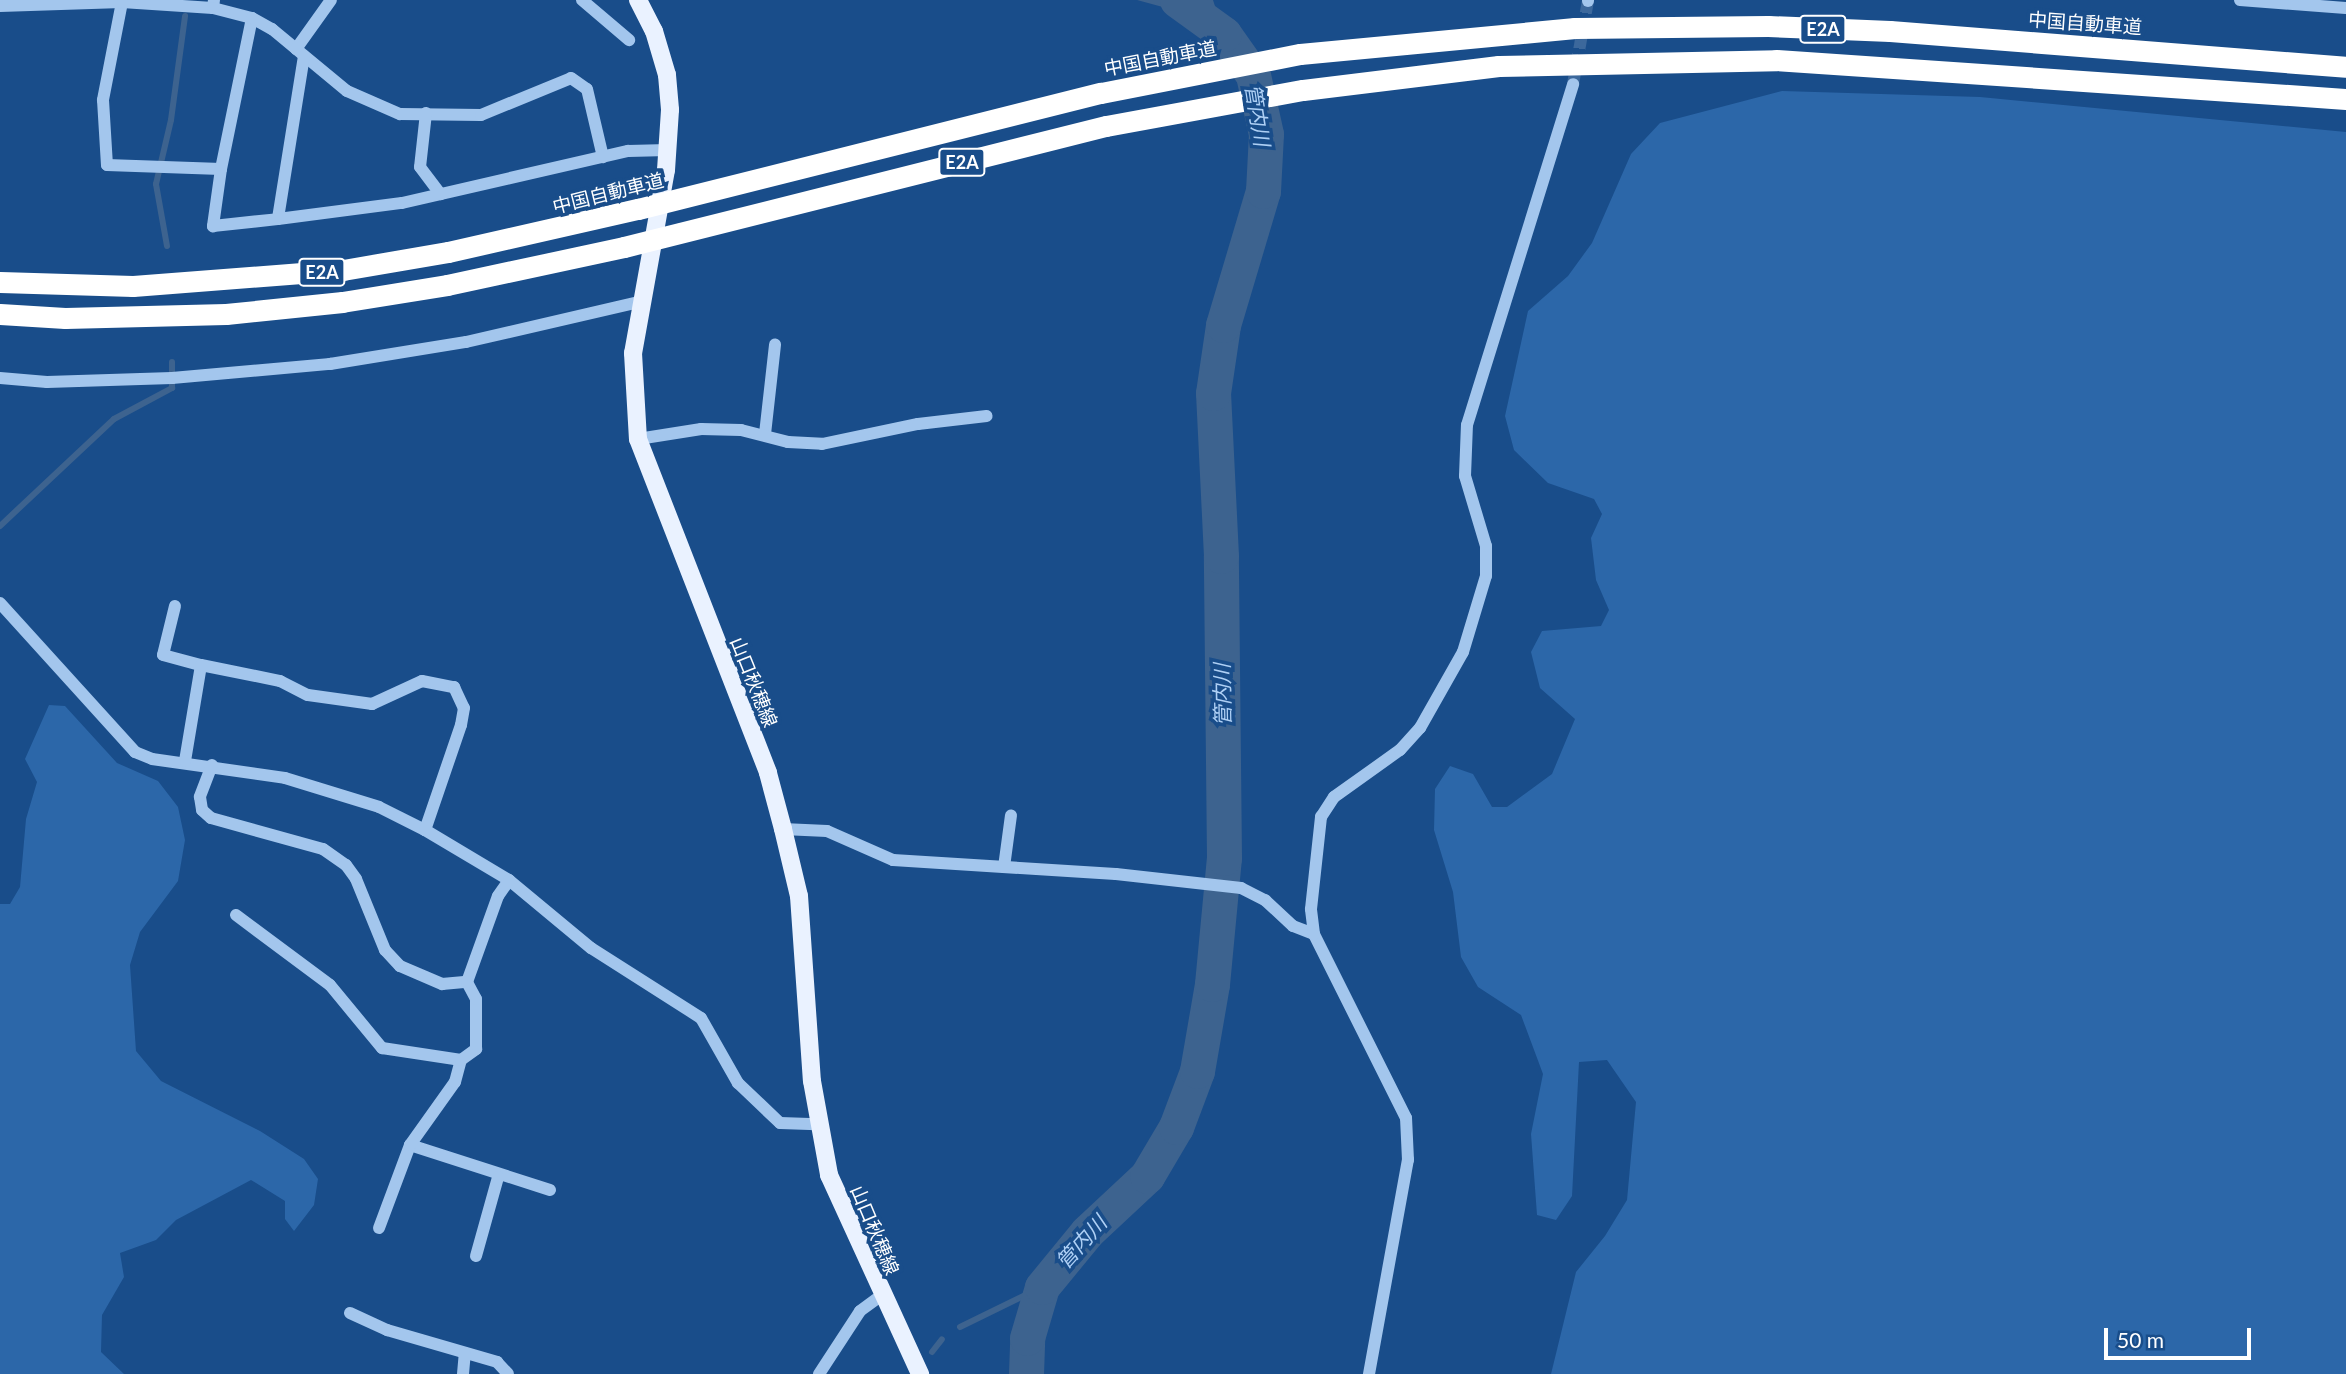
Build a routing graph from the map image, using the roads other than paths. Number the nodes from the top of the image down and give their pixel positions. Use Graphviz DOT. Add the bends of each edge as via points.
graph roads {
  1 [pos="331,0"];
  2 [pos="582,0"];
  3 [pos="638,0"];
  4 [pos="2240,0"];
  5 [pos="122,2"];
  6 [pos="214,4"];
  7 [pos="0,6"];
  8 [pos="2346,8"];
  9 [pos="252,18"];
  10 [pos="629,40"];
  11 [pos="300,52"];
  12 [pos="2346,67"];
  13 [pos="1573,84"];
  14 [pos="2346,99"];
  15 [pos="426,113"];
  16 [pos="668,150"];
  17 [pos="603,158"];
  18 [pos="220,169"];
  19 [pos="440,194"];
  20 [pos="278,219"];
  21 [pos="0,282"];
  22 [pos="639,302"];
  23 [pos="0,314"];
  24 [pos="775,345"];
  25 [pos="0,378"];
  26 [pos="987,416"];
  27 [pos="765,434"];
  28 [pos="638,439"];
  29 [pos="0,604"];
  30 [pos="175,606"];
  31 [pos="201,665"];
  32 [pos="185,761"];
  33 [pos="212,765"];
  34 [pos="1011,815"];
  35 [pos="783,829"];
  36 [pos="425,830"];
  37 [pos="1004,867"];
  38 [pos="509,880"];
  39 [pos="236,915"];
  40 [pos="1314,934"];
  41 [pos="467,982"];
  42 [pos="461,1060"];
  43 [pos="817,1124"];
  44 [pos="410,1145"];
  45 [pos="499,1177"];
  46 [pos="550,1190"];
  47 [pos="379,1228"];
  48 [pos="476,1256"];
  49 [pos="881,1296"];
  50 [pos="350,1313"];
  51 [pos="465,1353"];
  52 [pos="463,1374"];
  53 [pos="508,1374"];
  54 [pos="819,1374"];
  55 [pos="920,1374"];
  56 [pos="1369,1374"];
  1 -- 11 [label="street"];
  2 -- 10 [label="street"];
  3 -- 16 [label="main road, 山口秋穂線" via="654,31 667,75"];
  4 -- 8 [label="street"];
  5 -- 6 [label="street"];
  5 -- 7 [label="street"];
  5 -- 18 [label="street" via="103,100 107,165"];
  6 -- 9 [label="street"];
  9 -- 11 [label="street"];
  9 -- 18 [label="street"];
  11 -- 15 [label="street" via="347,91 400,114"];
  11 -- 20 [label="street"];
  12 -- 21 [label="highway, 中国自動車道 / E2A, bridge" via="1904,32 1755,26 1575,28 1300,54 1101,93 638,209 448,252 343,270 133,286"];
  13 -- 40 [label="street" via="1467,425 1465,477 1486,546 1486,576 1479,605 1463,652 1420,728 1400,750 1324,807 1315,858"];
  14 -- 23 [label="highway, E2A, bridge" via="1776,60 1499,66 1303,90 1106,126 624,247 342,302 212,314 65,318"];
  15 -- 17 [label="street" via="481,114 572,78 587,89"];
  15 -- 19 [label="street" via="419,167"];
  16 -- 17 [label="street"];
  16 -- 22 [label="main road, 山口秋穂線"];
  17 -- 19 [label="street"];
  18 -- 20 [label="street" via="213,226"];
  19 -- 20 [label="street"];
  22 -- 25 [label="street" via="466,342 330,364 172,378 47,382"];
  22 -- 28 [label="main road, 山口秋穂線" via="633,353"];
  24 -- 27 [label="street"];
  26 -- 27 [label="street" via="918,424 822,444 788,442"];
  27 -- 28 [label="street" via="701,429"];
  28 -- 35 [label="main road, 山口秋穂線" via="768,773"];
  29 -- 32 [label="street" via="135,752 152,759"];
  30 -- 31 [label="street" via="163,655"];
  31 -- 32 [label="street"];
  31 -- 36 [label="street" via="280,681 308,695 372,704 422,681 454,687 462,698 463,716"];
  32 -- 33 [label="street"];
  33 -- 36 [label="street" via="349,796"];
  33 -- 41 [label="street" via="200,797 202,810 211,818 323,849 351,872 385,950 400,965 442,984"];
  34 -- 37 [label="street"];
  35 -- 37 [label="street" via="827,831 862,850 894,860"];
  35 -- 43 [label="main road, 山口秋穂線" via="799,896"];
  36 -- 38 [label="street"];
  37 -- 40 [label="street" via="1241,888 1265,901 1293,926"];
  38 -- 41 [label="street" via="498,896"];
  38 -- 43 [label="street" via="591,948 701,1018 738,1083 757,1105 780,1123"];
  39 -- 42 [label="street" via="330,985 382,1048"];
  40 -- 56 [label="street" via="1406,1118 1408,1160"];
  41 -- 42 [label="street" via="476,999 475,1049"];
  42 -- 44 [label="street" via="455,1082"];
  43 -- 49 [label="main road, 山口秋穂線" via="829,1175"];
  44 -- 45 [label="street"];
  44 -- 47 [label="street"];
  45 -- 46 [label="street"];
  45 -- 48 [label="street"];
  49 -- 54 [label="street" via="860,1311"];
  49 -- 55 [label="main road, 山口秋穂線"];
  50 -- 51 [label="street" via="387,1330"];
  51 -- 52 [label="street"];
  51 -- 53 [label="street" via="497,1362"];
}
